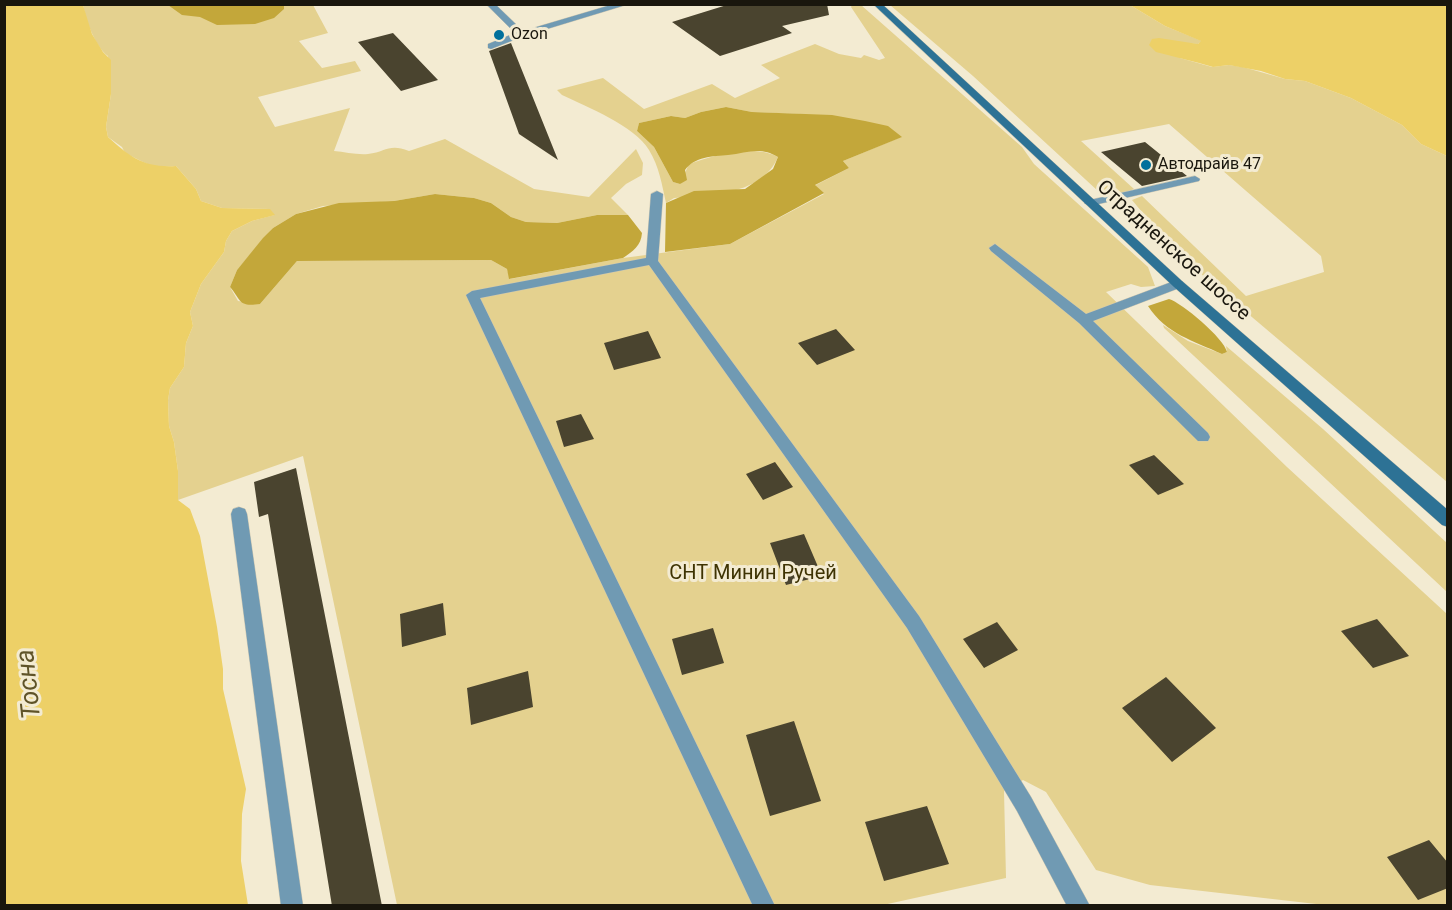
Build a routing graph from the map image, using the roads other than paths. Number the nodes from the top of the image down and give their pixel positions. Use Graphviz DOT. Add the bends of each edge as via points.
graph roads {
  1 [pos="490,4"];
  2 [pos="625,4"];
  3 [pos="876,4"];
  4 [pos="521,34"];
  5 [pos="491,46"];
  6 [pos="1195,179"];
  7 [pos="657,194"];
  8 [pos="1090,203"];
  9 [pos="995,248"];
  10 [pos="652,261"];
  11 [pos="1178,284"];
  12 [pos="1084,320"];
  13 [pos="1203,436"];
  14 [pos="239,514"];
  15 [pos="1446,517"];
  16 [pos="292,906"];
  17 [pos="764,906"];
  18 [pos="1079,906"];
  1 -- 4 [label="street"];
  2 -- 4 [label="street"];
  3 -- 8 [label="main road, Отрадненское шоссе"];
  4 -- 5 [label="street"];
  6 -- 8 [label="street"];
  7 -- 10 [label="street"];
  8 -- 11 [label="main road, Отрадненское шоссе"];
  9 -- 12 [label="street"];
  10 -- 17 [label="street" via="472,295"];
  10 -- 18 [label="street" via="913,622 1024,804"];
  11 -- 12 [label="street"];
  11 -- 15 [label="main road, Отрадненское шоссе"];
  12 -- 13 [label="street"];
  14 -- 16 [label="street"];
}
